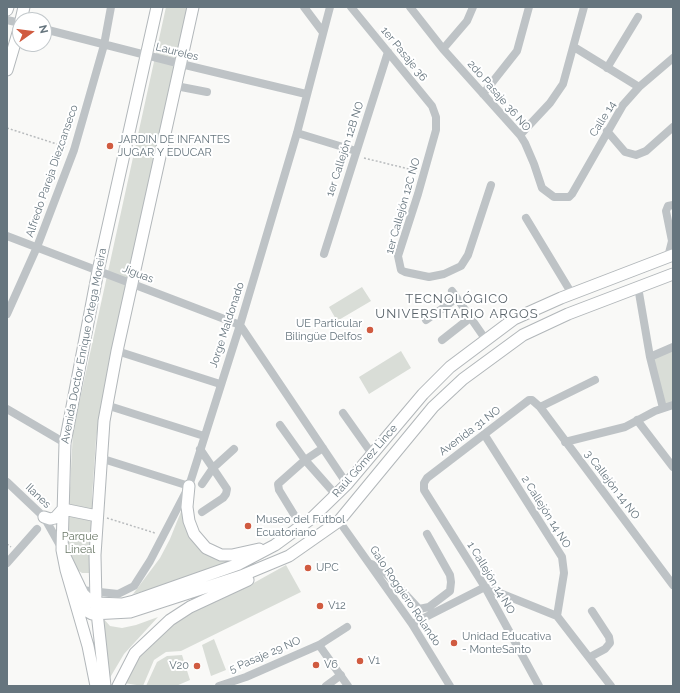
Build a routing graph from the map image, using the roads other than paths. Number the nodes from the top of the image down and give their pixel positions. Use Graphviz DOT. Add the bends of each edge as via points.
graph roads {
  1 [pos="8,7"];
  2 [pos="111,7"];
  3 [pos="157,7"];
  4 [pos="193,7"];
  5 [pos="304,7"];
  6 [pos="330,7"];
  7 [pos="351,7"];
  8 [pos="410,7"];
  9 [pos="473,7"];
  10 [pos="529,7"];
  11 [pos="584,7"];
  12 [pos="7,10"];
  13 [pos="638,17"];
  14 [pos="52,31"];
  15 [pos="322,31"];
  16 [pos="104,45"];
  17 [pos="574,47"];
  18 [pos="443,50"];
  19 [pos="12,52"];
  20 [pos="388,52"];
  21 [pos="146,56"];
  22 [pos="673,58"];
  23 [pos="181,64"];
  24 [pos="607,68"];
  25 [pos="7,70"];
  26 [pos="176,86"];
  27 [pos="639,87"];
  28 [pos="207,92"];
  29 [pos="306,94"];
  30 [pos="483,94"];
  31 [pos="436,117"];
  32 [pos="673,127"];
  33 [pos="607,131"];
  34 [pos="296,133"];
  35 [pos="520,135"];
  36 [pos="356,153"];
  37 [pos="491,185"];
  38 [pos="563,198"];
  39 [pos="673,205"];
  40 [pos="526,218"];
  41 [pos="7,236"];
  42 [pos="37,247"];
  43 [pos="324,254"];
  44 [pos="671,256"];
  45 [pos="98,271"];
  46 [pos="673,274"];
  47 [pos="133,284"];
  48 [pos="638,287"];
  49 [pos="572,294"];
  50 [pos="7,314"];
  51 [pos="470,318"];
  52 [pos="426,320"];
  53 [pos="240,325"];
  54 [pos="442,340"];
  55 [pos="486,340"];
  56 [pos="673,347"];
  57 [pos="117,351"];
  58 [pos="650,357"];
  59 [pos="595,380"];
  60 [pos="220,384"];
  61 [pos="532,400"];
  62 [pos="106,405"];
  63 [pos="673,405"];
  64 [pos="540,407"];
  65 [pos="663,408"];
  66 [pos="7,409"];
  67 [pos="343,413"];
  68 [pos="637,420"];
  69 [pos="280,425"];
  70 [pos="484,434"];
  71 [pos="204,436"];
  72 [pos="565,442"];
  73 [pos="65,443"];
  74 [pos="323,448"];
  75 [pos="200,449"];
  76 [pos="234,449"];
  77 [pos="372,454"];
  78 [pos="100,458"];
  79 [pos="305,460"];
  80 [pos="673,467"];
  81 [pos="213,468"];
  82 [pos="7,482"];
  83 [pos="424,483"];
  84 [pos="202,484"];
  85 [pos="347,484"];
  86 [pos="189,486"];
  87 [pos="336,495"];
  88 [pos="63,509"];
  89 [pos="202,512"];
  90 [pos="97,516"];
  91 [pos="44,517"];
  92 [pos="339,521"];
  93 [pos="301,526"];
  94 [pos="37,529"];
  95 [pos="427,534"];
  96 [pos="275,545"];
  97 [pos="62,550"];
  98 [pos="289,556"];
  99 [pos="7,563"];
  100 [pos="370,564"];
  101 [pos="673,585"];
  102 [pos="485,587"];
  103 [pos="96,592"];
  104 [pos="77,594"];
  105 [pos="96,603"];
  106 [pos="592,612"];
  107 [pos="83,615"];
  108 [pos="98,615"];
  109 [pos="557,616"];
  110 [pos="412,624"];
  111 [pos="347,627"];
  112 [pos="319,645"];
  113 [pos="590,657"];
  114 [pos="341,675"];
  115 [pos="96,686"];
  116 [pos="104,686"];
  117 [pos="118,686"];
  118 [pos="219,686"];
  119 [pos="326,686"];
  120 [pos="348,686"];
  121 [pos="450,686"];
  122 [pos="539,686"];
  123 [pos="611,686"];
  1 -- 12 [label="main road"];
  2 -- 16 [label="street, Alfredo Pareja Diezcanseco"];
  3 -- 21 [label="main road, Avenida Doctor Enrique Ortega Moreira"];
  4 -- 23 [label="main road"];
  5 -- 15 [label="street"];
  6 -- 15 [label="street, Jorge Maldonado"];
  7 -- 20 [label="street, 1er Pasaje 36"];
  8 -- 18 [label="street, 2do Pasaje 36 NO"];
  9 -- 18 [label="street" via="467,21"];
  10 -- 30 [label="street" via="517,51"];
  11 -- 17 [label="street"];
  13 -- 24 [label="street"];
  14 -- 16 [label="street, Laureles"];
  15 -- 29 [label="street, Jorge Maldonado"];
  16 -- 21 [label="street, Laureles"];
  16 -- 42 [label="street, Alfredo Pareja Diezcanseco" via="74,150"];
  17 -- 24 [label="street"];
  17 -- 35 [label="street" via="567,74 558,94"];
  18 -- 30 [label="street, 2do Pasaje 36 NO"];
  19 -- 25 [label="main road"];
  20 -- 31 [label="street, 1er Pasaje 36" via="432,106"];
  20 -- 36 [label="street, 1er Callejón 12B NO"];
  21 -- 23 [label="street, Laureles"];
  21 -- 45 [label="main road, Avenida Doctor Enrique Ortega Moreira"];
  22 -- 27 [label="street, Calle 14"];
  23 -- 26 [label="main road"];
  23 -- 29 [label="street, Laureles"];
  24 -- 27 [label="street"];
  26 -- 28 [label="street"];
  26 -- 47 [label="main road"];
  27 -- 33 [label="street, Calle 14" via="623,105"];
  29 -- 34 [label="street, Jorge Maldonado"];
  30 -- 35 [label="street, 2do Pasaje 36 NO"];
  31 -- 37 [label="street, 1er Callejón 12C NO" via="436,130 398,261 401,270 429,277 455,270 466,261"];
  32 -- 33 [label="street" via="646,150 636,155 625,152"];
  33 -- 38 [label="street, Calle 14" via="572,194"];
  34 -- 36 [label="street"];
  34 -- 53 [label="street, Jorge Maldonado"];
  35 -- 38 [label="street, 2do Pasaje 36 NO" via="542,188 554,197"];
  36 -- 43 [label="street, 1er Callejón 12B NO"];
  39 -- 44 [label="street" via="668,206 666,211 672,241"];
  40 -- 49 [label="street"];
  41 -- 42 [label="street, Jiguas"];
  42 -- 45 [label="street, Jiguas"];
  42 -- 50 [label="street, Alfredo Pareja Diezcanseco"];
  44 -- 49 [label="main road, Raúl Gómez Lince"];
  45 -- 47 [label="street, Jiguas"];
  45 -- 73 [label="main road, Avenida Doctor Enrique Ortega Moreira"];
  46 -- 48 [label="main road, Raúl Gómez Lince"];
  47 -- 53 [label="street, Jiguas"];
  47 -- 57 [label="main road"];
  48 -- 58 [label="street"];
  48 -- 92 [label="main road, Raúl Gómez Lince" via="568,314 523,335 463,379 433,407"];
  49 -- 55 [label="main road, Raúl Gómez Lince" via="514,319"];
  51 -- 52 [label="street" via="454,295"];
  51 -- 54 [label="street"];
  51 -- 55 [label="street"];
  53 -- 60 [label="street, Jorge Maldonado"];
  53 -- 74 [label="street"];
  55 -- 77 [label="main road, Raúl Gómez Lince" via="450,367 423,394"];
  56 -- 58 [label="street"];
  57 -- 60 [label="street"];
  57 -- 62 [label="main road"];
  58 -- 65 [label="street"];
  59 -- 64 [label="street"];
  60 -- 71 [label="street, Jorge Maldonado"];
  61 -- 64 [label="street, 3 Callejón 14 NO"];
  61 -- 70 [label="street, Avenida 31 NO"];
  62 -- 71 [label="street"];
  62 -- 78 [label="main road"];
  63 -- 65 [label="street"];
  64 -- 72 [label="street, 3 Callejón 14 NO"];
  65 -- 68 [label="street"];
  66 -- 73 [label="street"];
  67 -- 77 [label="street"];
  68 -- 72 [label="street" via="617,430"];
  68 -- 80 [label="street"];
  69 -- 79 [label="street"];
  70 -- 83 [label="street, Avenida 31 NO"];
  70 -- 109 [label="street, 2 Callejón 14 NO" via="562,557 564,573"];
  71 -- 75 [label="street, Jorge Maldonado"];
  72 -- 101 [label="street, 3 Callejón 14 NO"];
  73 -- 88 [label="main road, Avenida Doctor Enrique Ortega Moreira"];
  74 -- 79 [label="street"];
  74 -- 85 [label="street"];
  75 -- 81 [label="street"];
  75 -- 86 [label="street, Jorge Maldonado"];
  76 -- 81 [label="street"];
  77 -- 85 [label="main road, Raúl Gómez Lince"];
  78 -- 86 [label="street"];
  78 -- 90 [label="main road"];
  79 -- 87 [label="street"];
  79 -- 93 [label="street" via="285,477 278,487"];
  81 -- 84 [label="street"];
  81 -- 89 [label="street" via="227,489 226,494"];
  82 -- 91 [label="street, Ilanes"];
  83 -- 102 [label="street, 1 Callejón 14 NO" via="424,490"];
  85 -- 87 [label="main road, Raúl Gómez Lince"];
  86 -- 96 [label="main road" via="189,521 194,534 206,548 221,555 232,555"];
  86 -- 103 [label="street, Jorge Maldonado" via="142,576 131,589 118,594"];
  87 -- 93 [label="main road, Raúl Gómez Lince"];
  88 -- 90 [label="main road"];
  88 -- 91 [label="main road" via="55,518"];
  88 -- 97 [label="main road, Avenida Doctor Enrique Ortega Moreira"];
  90 -- 103 [label="main road"];
  91 -- 97 [label="street, Ilanes"];
  92 -- 98 [label="main road, Raúl Gómez Lince"];
  92 -- 100 [label="street, Galo Roggiero Rolando"];
  93 -- 96 [label="main road, Raúl Gómez Lince"];
  94 -- 99 [label="street"];
  95 -- 100 [label="street" via="450,575 451,582 450,591 430,607 419,608 382,569"];
  96 -- 105 [label="main road, Raúl Gómez Lince" via="238,564 151,596 122,604"];
  97 -- 104 [label="main road"];
  98 -- 108 [label="main road, Raúl Gómez Lince" via="241,576 141,609"];
  98 -- 117 [label="main road" via="170,620 135,653"];
  100 -- 110 [label="street, Galo Roggiero Rolando"];
  102 -- 109 [label="street"];
  102 -- 110 [label="street"];
  102 -- 122 [label="street, 1 Callejón 14 NO"];
  103 -- 104 [label="street, Jorge Maldonado"];
  103 -- 105 [label="main road"];
  104 -- 105 [label="main road"];
  104 -- 107 [label="main road"];
  105 -- 107 [label="main road"];
  105 -- 108 [label="main road"];
  106 -- 113 [label="street" via="609,637 610,643 605,649"];
  107 -- 108 [label="main road, Raúl Gómez Lince"];
  107 -- 115 [label="main road"];
  108 -- 116 [label="main road"];
  109 -- 113 [label="street"];
  110 -- 121 [label="street, Galo Roggiero Rolando"];
  111 -- 112 [label="street, 5 Pasaje 29 NO"];
  112 -- 114 [label="street"];
  112 -- 118 [label="street, 5 Pasaje 29 NO"];
  113 -- 123 [label="street"];
  114 -- 119 [label="street"];
  114 -- 120 [label="street"];
}
